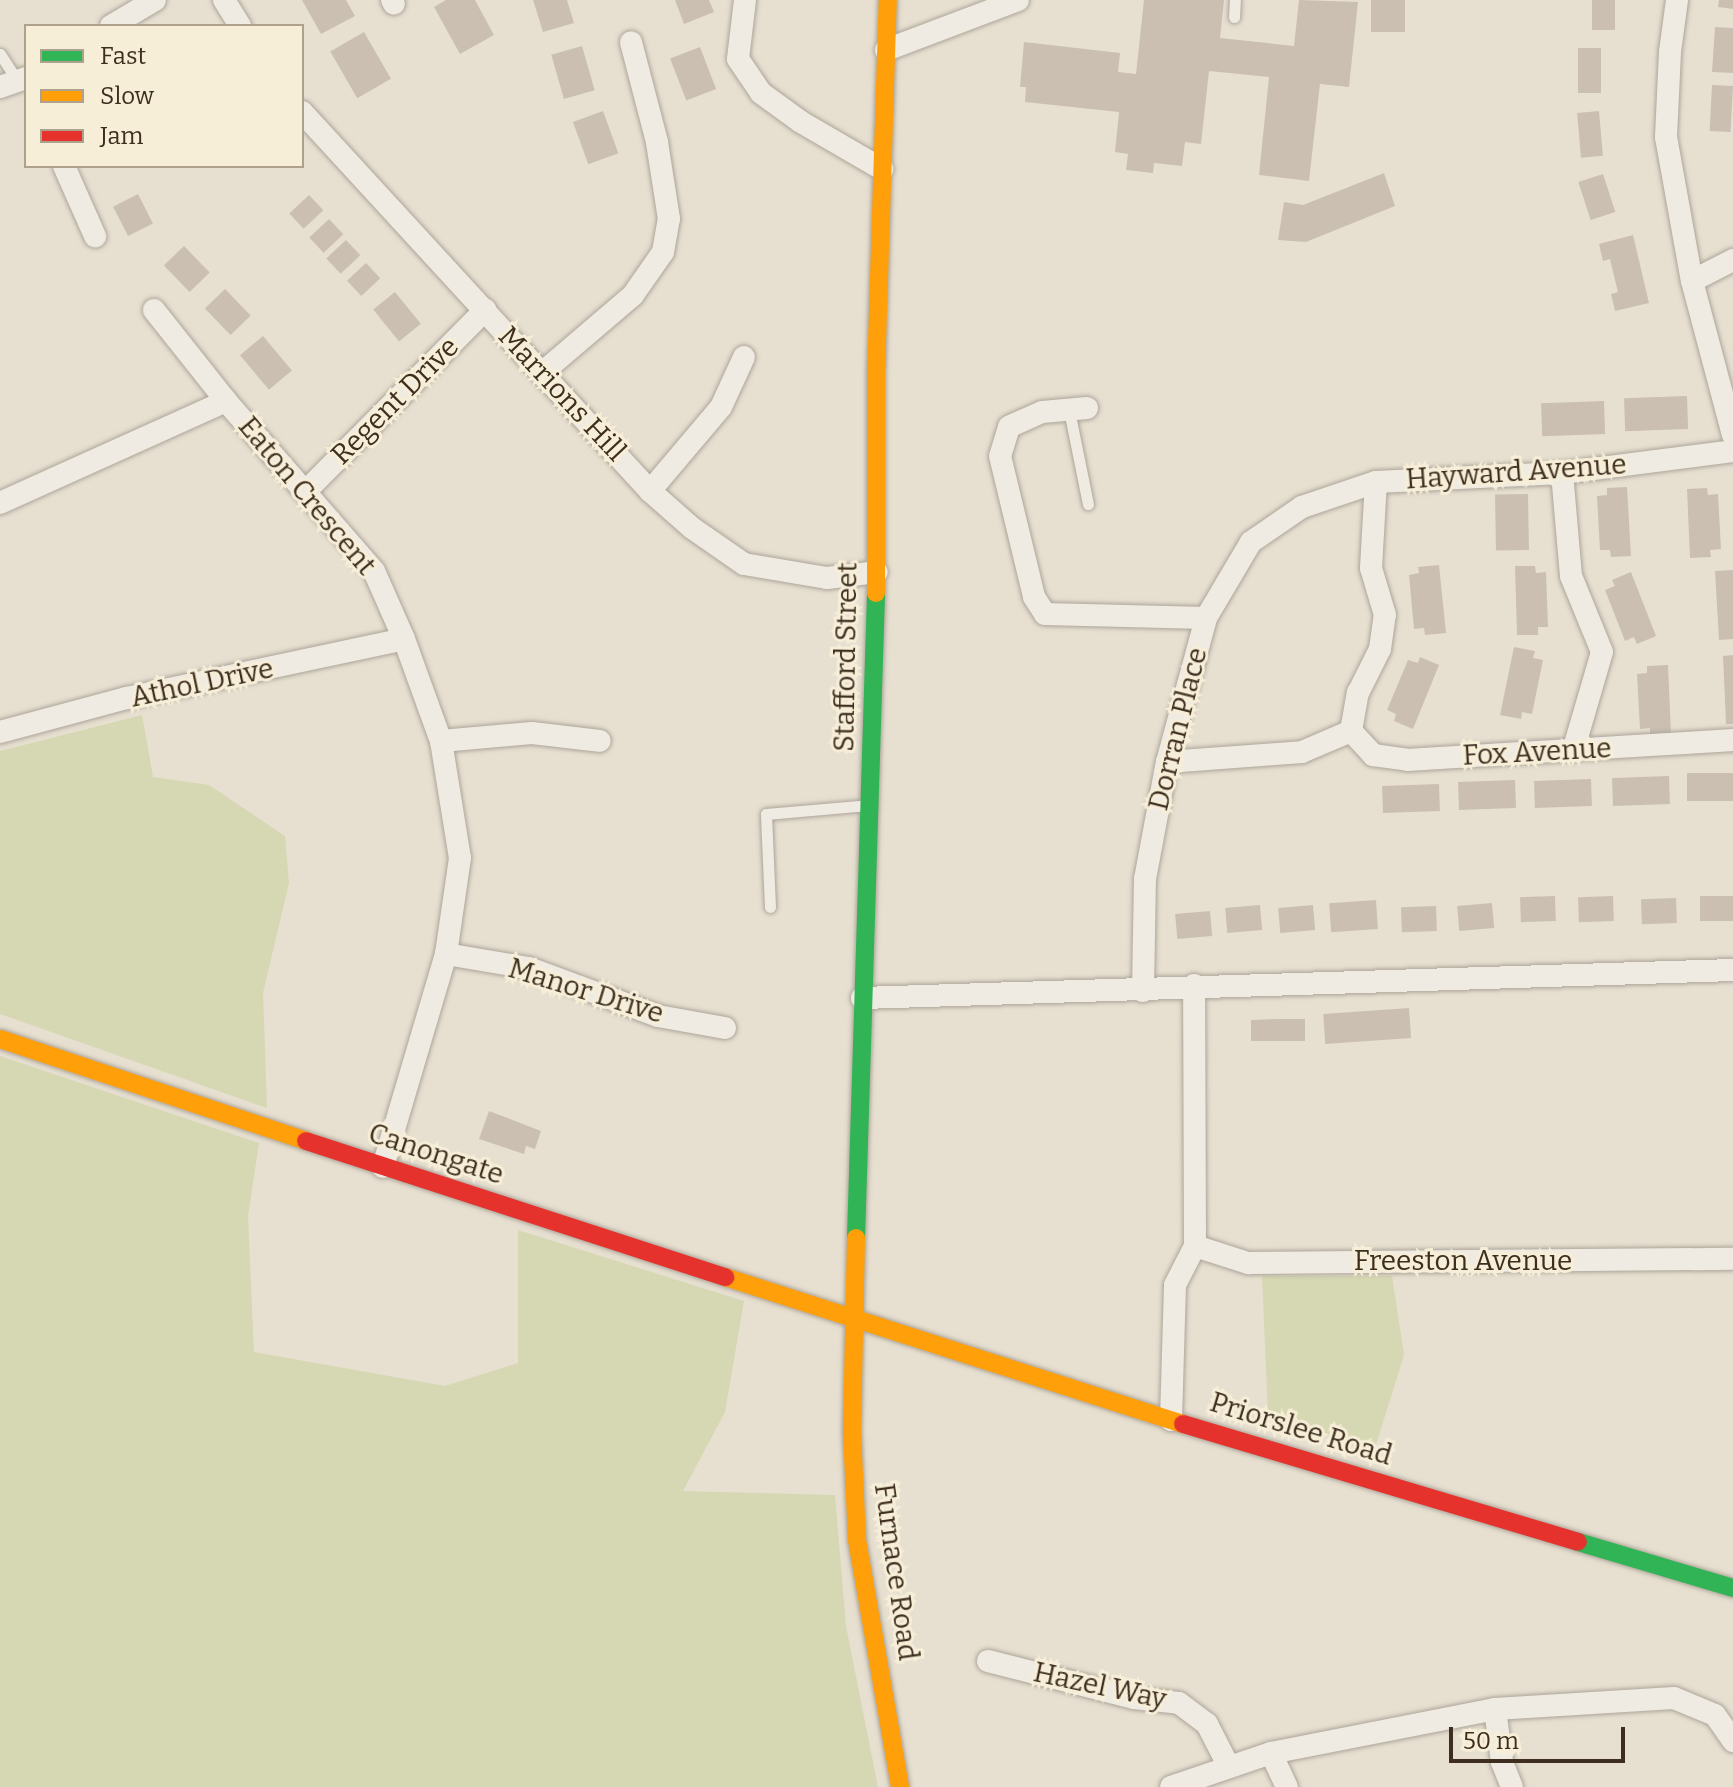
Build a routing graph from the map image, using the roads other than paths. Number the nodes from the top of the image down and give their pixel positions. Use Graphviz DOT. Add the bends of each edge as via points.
graph roads {
  1 [pos="155,0"];
  2 [pos="224,0"];
  3 [pos="745,0"];
  4 [pos="888,0"];
  5 [pos="1018,0"];
  6 [pos="1235,0"];
  7 [pos="1677,0"];
  8 [pos="964,10"];
  9 [pos="1234,17"];
  10 [pos="114,24"];
  11 [pos="239,24"];
  12 [pos="631,42"];
  13 [pos="886,50"];
  14 [pos="0,54"];
  15 [pos="15,82"];
  16 [pos="304,114"];
  17 [pos="65,168"];
  18 [pos="882,169"];
  19 [pos="95,236"];
  20 [pos="1733,260"];
  21 [pos="1692,281"];
  22 [pos="154,310"];
  23 [pos="485,310"];
  24 [pos="744,357"];
  25 [pos="543,372"];
  26 [pos="226,401"];
  27 [pos="1078,409"];
  28 [pos="1733,435"];
  29 [pos="1733,451"];
  30 [pos="1562,473"];
  31 [pos="1376,482"];
  32 [pos="306,491"];
  33 [pos="650,491"];
  34 [pos="0,503"];
  35 [pos="1088,504"];
  36 [pos="1302,507"];
  37 [pos="877,572"];
  38 [pos="1206,618"];
  39 [pos="404,639"];
  40 [pos="1351,731"];
  41 [pos="0,732"];
  42 [pos="1733,740"];
  43 [pos="441,741"];
  44 [pos="600,741"];
  45 [pos="1573,751"];
  46 [pos="1167,762"];
  47 [pos="871,805"];
  48 [pos="770,907"];
  49 [pos="446,954"];
  50 [pos="1733,970"];
  51 [pos="1194,985"];
  52 [pos="1143,991"];
  53 [pos="862,998"];
  54 [pos="725,1028"];
  55 [pos="0,1039"];
  56 [pos="383,1167"];
  57 [pos="1195,1246"];
  58 [pos="1733,1259"];
  59 [pos="856,1316"];
  60 [pos="1171,1420"];
  61 [pos="1733,1588"];
  62 [pos="988,1661"];
  63 [pos="1495,1709"];
  64 [pos="1733,1741"];
  65 [pos="1271,1753"];
  66 [pos="1229,1767"];
  67 [pos="900,1787"];
  68 [pos="1171,1787"];
  69 [pos="1287,1787"];
  70 [pos="1512,1787"];
  1 -- 10 [label="street"];
  2 -- 11 [label="street"];
  3 -- 18 [label="street" via="738,59 761,93"];
  4 -- 13 [label="street, Stafford Street"];
  5 -- 8 [label="street"];
  6 -- 9 [label="lane"];
  7 -- 21 [label="street" via="1666,137"];
  8 -- 13 [label="street"];
  12 -- 25 [label="street" via="662,173 669,219 663,252 633,295"];
  13 -- 18 [label="street, Stafford Street"];
  14 -- 15 [label="lane"];
  16 -- 23 [label="street, Marrions Hill"];
  17 -- 19 [label="street"];
  18 -- 37 [label="street, Stafford Street"];
  20 -- 21 [label="street"];
  21 -- 28 [label="street"];
  22 -- 26 [label="street, Eaton Crescent"];
  23 -- 25 [label="street, Marrions Hill"];
  23 -- 32 [label="street, Regent Drive"];
  24 -- 33 [label="street" via="721,407"];
  25 -- 33 [label="street, Marrions Hill"];
  26 -- 32 [label="street, Eaton Crescent"];
  26 -- 34 [label="street"];
  27 -- 35 [label="lane"];
  27 -- 38 [label="street" via="1042,412 1009,427 1000,456 1034,597 1045,614"];
  29 -- 30 [label="street, Hayward Avenue"];
  30 -- 31 [label="street, Hayward Avenue"];
  30 -- 45 [label="street" via="1571,576 1602,652"];
  31 -- 36 [label="street, Hayward Avenue"];
  31 -- 40 [label="street" via="1371,568 1385,615 1380,649 1358,693"];
  32 -- 39 [label="street, Eaton Crescent" via="374,571"];
  33 -- 37 [label="street, Marrions Hill" via="744,564 827,578"];
  36 -- 38 [label="street, Dorran Place" via="1251,542"];
  37 -- 47 [label="street, Stafford Street"];
  38 -- 46 [label="street, Dorran Place"];
  39 -- 41 [label="street, Athol Drive" via="127,698"];
  39 -- 43 [label="street, Eaton Crescent"];
  40 -- 45 [label="street, Fox Avenue" via="1373,755 1407,760"];
  40 -- 46 [label="street" via="1302,752"];
  42 -- 45 [label="street, Fox Avenue"];
  43 -- 44 [label="street" via="532,733"];
  43 -- 49 [label="street, Eaton Crescent" via="460,858"];
  46 -- 52 [label="street, Dorran Place" via="1145,879"];
  47 -- 48 [label="lane" via="766,814"];
  47 -- 53 [label="street, Stafford Street"];
  49 -- 54 [label="street, Manor Drive" via="529,968 658,1016"];
  49 -- 56 [label="street, Eaton Crescent"];
  50 -- 51 [label="street"];
  51 -- 52 [label="street"];
  51 -- 57 [label="street"];
  52 -- 53 [label="street"];
  53 -- 59 [label="street, Stafford Street"];
  55 -- 56 [label="street, Canongate"];
  56 -- 59 [label="street, Canongate"];
  57 -- 58 [label="street, Freeston Avenue" via="1248,1263"];
  57 -- 60 [label="street" via="1175,1285"];
  59 -- 60 [label="street, Priorslee Road"];
  59 -- 67 [label="street, Furnace Road" via="852,1433 857,1540"];
  60 -- 61 [label="street, Priorslee Road"];
  62 -- 66 [label="street, Hazel Way" via="1134,1698 1179,1703 1207,1724"];
  63 -- 64 [label="street" via="1674,1698 1715,1715"];
  63 -- 65 [label="street"];
  63 -- 70 [label="street" via="1502,1762"];
  65 -- 66 [label="street"];
  65 -- 69 [label="street"];
  66 -- 68 [label="street"];
}
